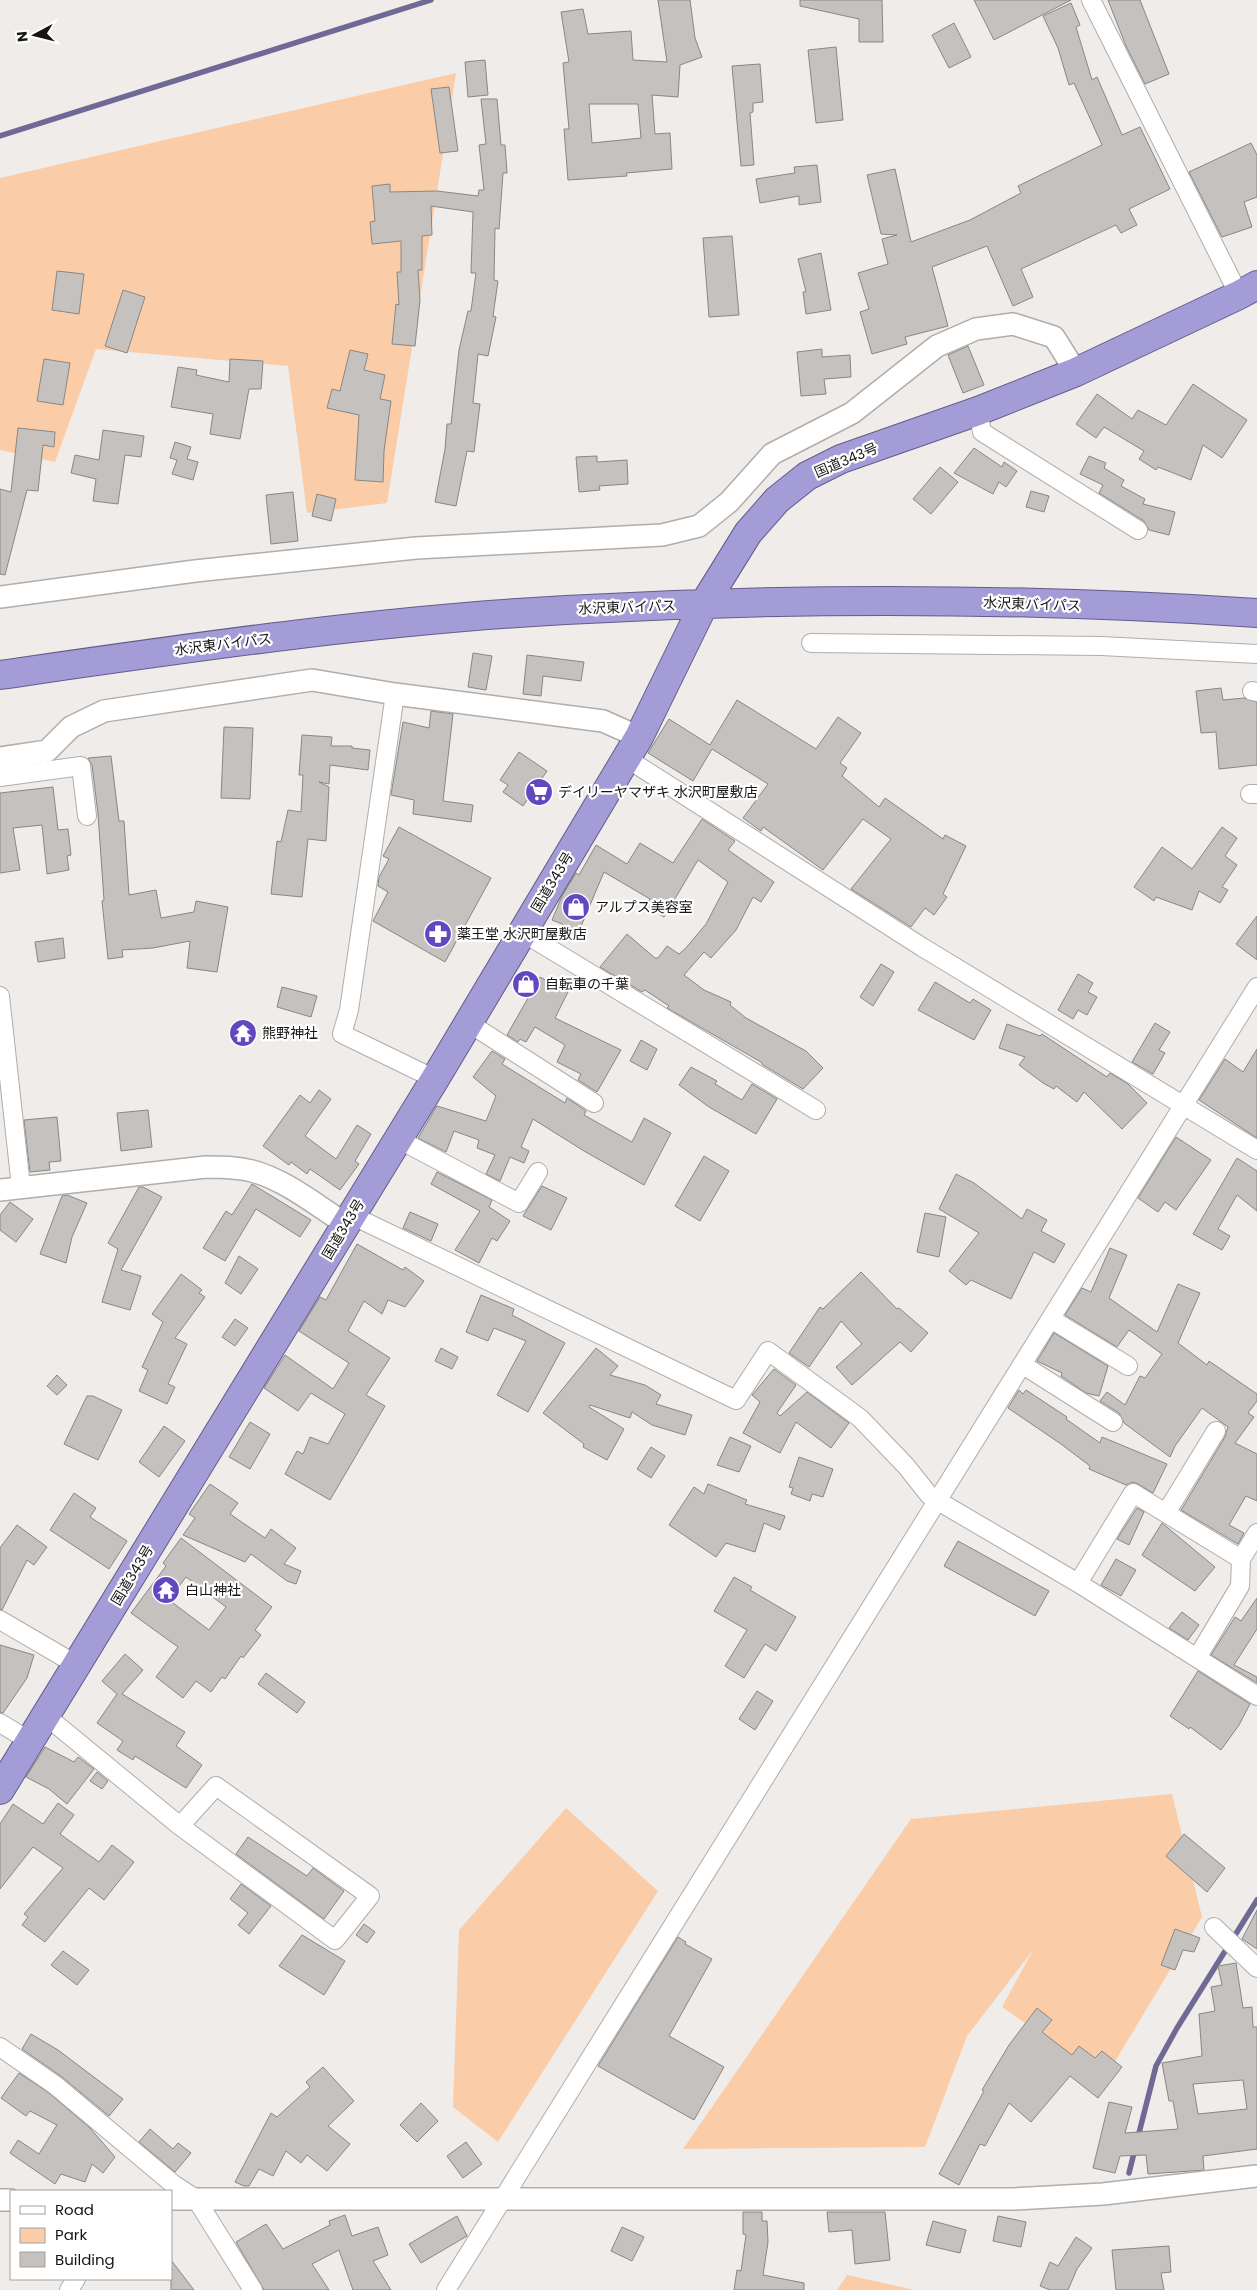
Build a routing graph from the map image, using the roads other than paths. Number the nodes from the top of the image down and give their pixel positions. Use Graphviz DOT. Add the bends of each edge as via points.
graph roads {
  1 [pos="1091,0"];
  2 [pos="1248,290"];
  3 [pos="1076,372"];
  4 [pos="978,411"];
  5 [pos="1138,530"];
  6 [pos="0,597"];
  7 [pos="704,604"];
  8 [pos="1257,613"];
  9 [pos="811,643"];
  10 [pos="1257,654"];
  11 [pos="0,675"];
  12 [pos="395,694"];
  13 [pos="633,748"];
  14 [pos="0,758"];
  15 [pos="0,777"];
  16 [pos="87,816"];
  17 [pos="522,932"];
  18 [pos="1257,987"];
  19 [pos="0,996"];
  20 [pos="467,1022"];
  21 [pos="435,1079"];
  22 [pos="594,1103"];
  23 [pos="1184,1104"];
  24 [pos="816,1110"];
  25 [pos="398,1139"];
  26 [pos="1257,1150"];
  27 [pos="538,1172"];
  28 [pos="10,1188"];
  29 [pos="349,1219"];
  30 [pos="1051,1319"];
  31 [pos="1023,1365"];
  32 [pos="1128,1366"];
  33 [pos="1113,1422"];
  34 [pos="1216,1432"];
  35 [pos="938,1501"];
  36 [pos="1166,1513"];
  37 [pos="1257,1533"];
  38 [pos="1241,1559"];
  39 [pos="1078,1583"];
  40 [pos="0,1620"];
  41 [pos="1197,1658"];
  42 [pos="78,1665"];
  43 [pos="1257,1696"];
  44 [pos="46,1716"];
  45 [pos="0,1723"];
  46 [pos="30,1742"];
  47 [pos="0,1790"];
  48 [pos="180,1826"];
  49 [pos="1214,1928"];
  50 [pos="1257,1968"];
  51 [pos="0,2046"];
  52 [pos="1257,2176"];
  53 [pos="196,2199"];
  54 [pos="503,2199"];
  55 [pos="172,2200"];
  56 [pos="253,2290"];
  57 [pos="446,2290"];
  1 -- 2 [label="street"];
  2 -- 3 [label="highway, 国道343号"];
  3 -- 4 [label="highway, 国道343号"];
  3 -- 6 [label="street" via="1054,337 1013,324 976,329 937,346 852,413 772,454 729,502 699,526 662,535 416,548 195,571"];
  4 -- 5 [label="street" via="982,432"];
  4 -- 7 [label="highway, 国道343号" via="841,459 807,476 777,500 748,533"];
  7 -- 8 [label="highway, 水沢東バイパス" via="946,601"];
  7 -- 11 [label="highway, 水沢東バイパス" via="565,610 386,625 188,648"];
  7 -- 13 [label="highway, 国道343号"];
  9 -- 10 [label="street" via="1102,646"];
  12 -- 13 [label="street" via="603,721"];
  12 -- 14 [label="street" via="312,680 104,711 71,727 47,751"];
  12 -- 21 [label="street" via="349,1010 342,1034"];
  13 -- 17 [label="highway, 国道343号"];
  13 -- 23 [label="street" via="922,947"];
  15 -- 16 [label="street" via="81,766"];
  17 -- 20 [label="highway, 国道343号"];
  17 -- 24 [label="street"];
  18 -- 23 [label="street"];
  19 -- 28 [label="street"];
  20 -- 21 [label="highway, 国道343号"];
  20 -- 22 [label="street"];
  21 -- 25 [label="highway, 国道343号"];
  23 -- 26 [label="street"];
  23 -- 30 [label="street"];
  25 -- 27 [label="street" via="519,1203"];
  25 -- 29 [label="highway, 国道343号"];
  28 -- 29 [label="street" via="226,1167 253,1171"];
  29 -- 35 [label="street" via="736,1400 768,1351 860,1418"];
  29 -- 42 [label="highway, 国道343号"];
  30 -- 31 [label="street"];
  30 -- 32 [label="street"];
  31 -- 33 [label="street"];
  31 -- 35 [label="street"];
  34 -- 36 [label="street"];
  35 -- 39 [label="street"];
  35 -- 54 [label="street"];
  36 -- 38 [label="street"];
  36 -- 39 [label="street" via="1133,1493"];
  37 -- 38 [label="street"];
  38 -- 41 [label="street" via="1240,1586"];
  39 -- 41 [label="street"];
  40 -- 42 [label="street"];
  41 -- 43 [label="street"];
  42 -- 44 [label="highway, 国道343号"];
  44 -- 46 [label="highway, 国道343号"];
  44 -- 48 [label="street"];
  45 -- 46 [label="street"];
  46 -- 47 [label="highway, 国道343号"];
  48 -- 48 [label="street" via="335,1940 370,1896 216,1786"];
  49 -- 50 [label="street"];
  51 -- 53 [label="street"];
  52 -- 54 [label="street" via="1103,2194 1014,2199"];
  53 -- 54 [label="street"];
  53 -- 55 [label="street"];
  53 -- 56 [label="street"];
  54 -- 57 [label="street"];
}
